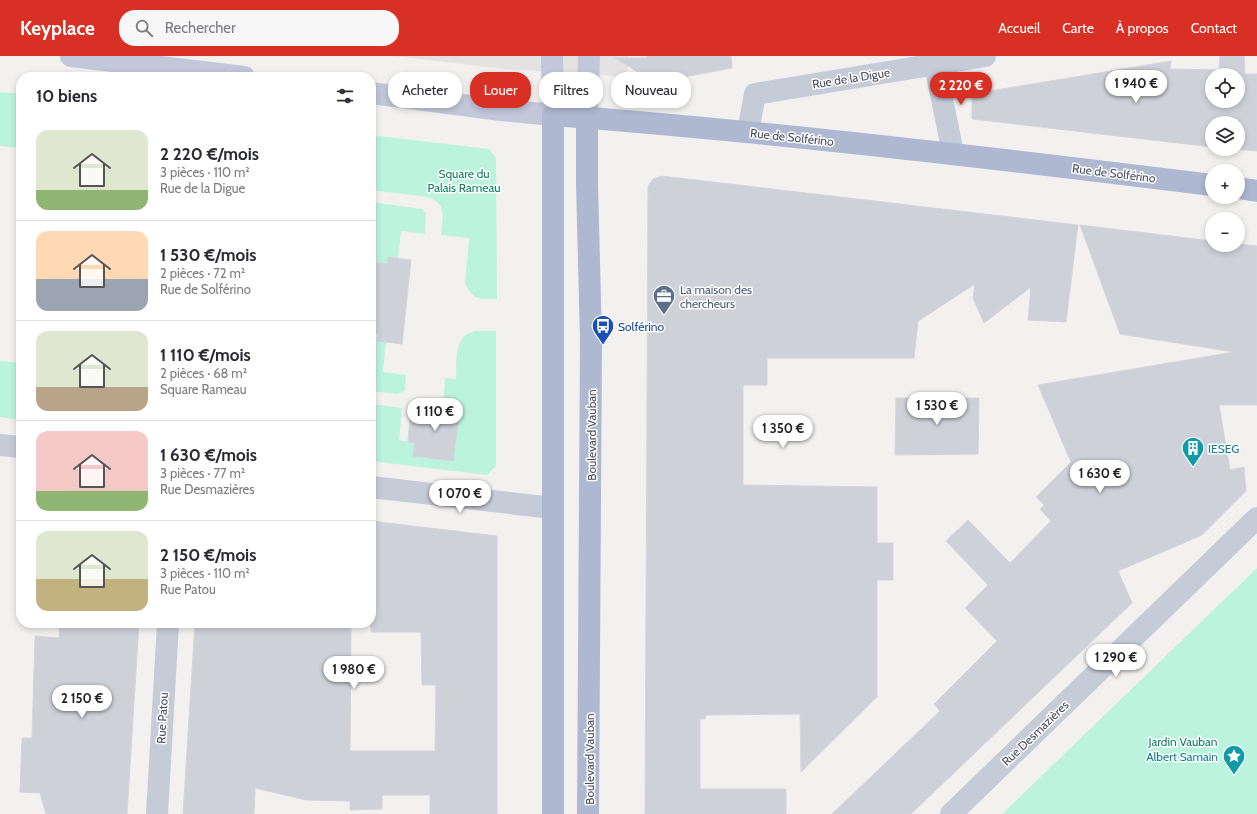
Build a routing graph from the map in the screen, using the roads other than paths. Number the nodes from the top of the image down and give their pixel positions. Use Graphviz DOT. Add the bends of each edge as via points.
graph roads {
  1 [pos="71,56"];
  2 [pos="552,56"];
  3 [pos="589,56"];
  4 [pos="985,56"];
  5 [pos="935,64"];
  6 [pos="203,72"];
  7 [pos="376,94"];
  8 [pos="553,115"];
  9 [pos="587,118"];
  10 [pos="748,132"];
  11 [pos="953,153"];
  12 [pos="1205,184"];
  13 [pos="1245,189"];
  14 [pos="1257,191"];
  15 [pos="0,445"];
  16 [pos="16,447"];
  17 [pos="376,488"];
  18 [pos="553,508"];
  19 [pos="1257,518"];
  20 [pos="168,628"];
  21 [pos="157,814"];
  22 [pos="553,814"];
  23 [pos="588,814"];
  24 [pos="951,814"];
  1 -- 6 [label="main road"];
  2 -- 8 [label="main road"];
  3 -- 9 [label="main road, Boulevard Vauban"];
  4 -- 5 [label="street, Rue de la Digue"];
  5 -- 10 [label="street, Rue de la Digue" via="755,94"];
  5 -- 11 [label="street"];
  7 -- 8 [label="main road, Rue de Solférino"];
  8 -- 9 [label="main road, Rue de Solférino"];
  8 -- 18 [label="main road"];
  9 -- 10 [label="main road, Rue de Solférino"];
  9 -- 23 [label="main road, Boulevard Vauban" via="591,340"];
  10 -- 11 [label="main road, Rue de Solférino"];
  11 -- 12 [label="main road, Rue de Solférino"];
  13 -- 14 [label="main road"];
  15 -- 16 [label="street"];
  17 -- 18 [label="street"];
  18 -- 22 [label="main road"];
  19 -- 24 [label="street, Rue Desmazières"];
  20 -- 21 [label="street, Rue Patou"];
}
